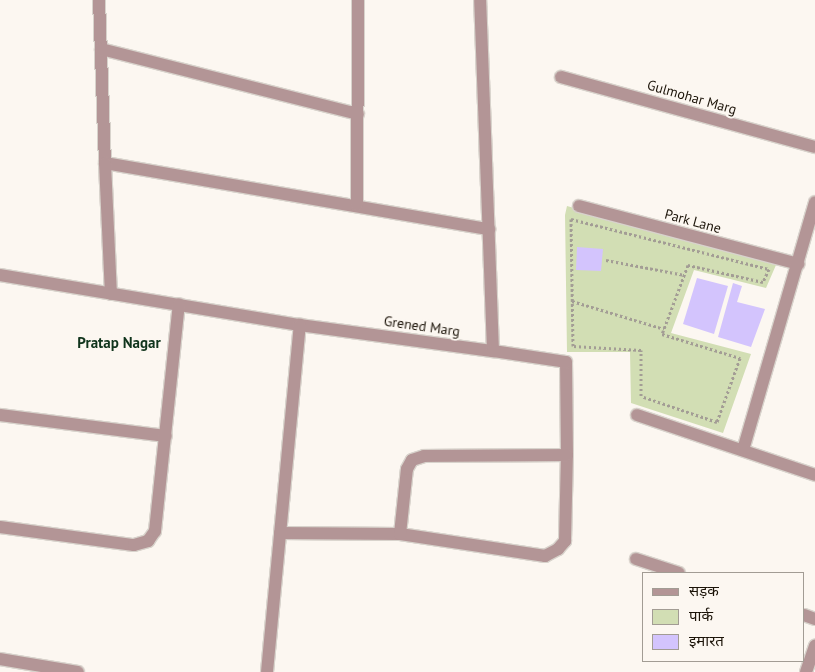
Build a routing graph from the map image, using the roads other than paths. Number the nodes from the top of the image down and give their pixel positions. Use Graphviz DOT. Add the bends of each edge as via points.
graph roads {
  1 [pos="99,0"];
  2 [pos="358,0"];
  3 [pos="480,0"];
  4 [pos="101,49"];
  5 [pos="561,77"];
  6 [pos="358,114"];
  7 [pos="815,148"];
  8 [pos="105,163"];
  9 [pos="815,202"];
  10 [pos="357,205"];
  11 [pos="579,206"];
  12 [pos="489,229"];
  13 [pos="798,264"];
  14 [pos="0,275"];
  15 [pos="112,294"];
  16 [pos="179,304"];
  17 [pos="300,325"];
  18 [pos="492,351"];
  19 [pos="0,415"];
  20 [pos="637,415"];
  21 [pos="166,436"];
  22 [pos="743,450"];
  23 [pos="568,455"];
  24 [pos="815,474"];
  25 [pos="0,526"];
  26 [pos="280,533"];
  27 [pos="400,534"];
  28 [pos="636,559"];
  29 [pos="676,572"];
  30 [pos="815,646"];
  31 [pos="0,659"];
  32 [pos="78,672"];
  33 [pos="267,672"];
  34 [pos="806,672"];
  1 -- 4 [label="street"];
  2 -- 6 [label="street"];
  3 -- 12 [label="street"];
  4 -- 6 [label="street"];
  4 -- 8 [label="street"];
  5 -- 7 [label="street, Gulmohar Marg"];
  6 -- 10 [label="street"];
  8 -- 10 [label="street"];
  8 -- 15 [label="street"];
  9 -- 13 [label="street"];
  10 -- 12 [label="street"];
  11 -- 13 [label="street, Park Lane"];
  12 -- 18 [label="street"];
  13 -- 22 [label="street"];
  14 -- 15 [label="street, Grened Marg"];
  15 -- 16 [label="street, Grened Marg"];
  16 -- 17 [label="street, Grened Marg"];
  16 -- 21 [label="street"];
  17 -- 18 [label="street, Grened Marg"];
  17 -- 26 [label="street"];
  18 -- 23 [label="street, Grened Marg" via="566,362"];
  19 -- 21 [label="street"];
  20 -- 22 [label="street"];
  21 -- 25 [label="street" via="155,531 148,541 134,544"];
  22 -- 24 [label="street"];
  23 -- 27 [label="street" via="424,456 412,460 407,469"];
  23 -- 27 [label="street" via="565,541 558,550 545,556"];
  26 -- 27 [label="street"];
  26 -- 33 [label="street"];
  28 -- 29 [label="street"];
  30 -- 34 [label="street"];
  31 -- 32 [label="street"];
}
